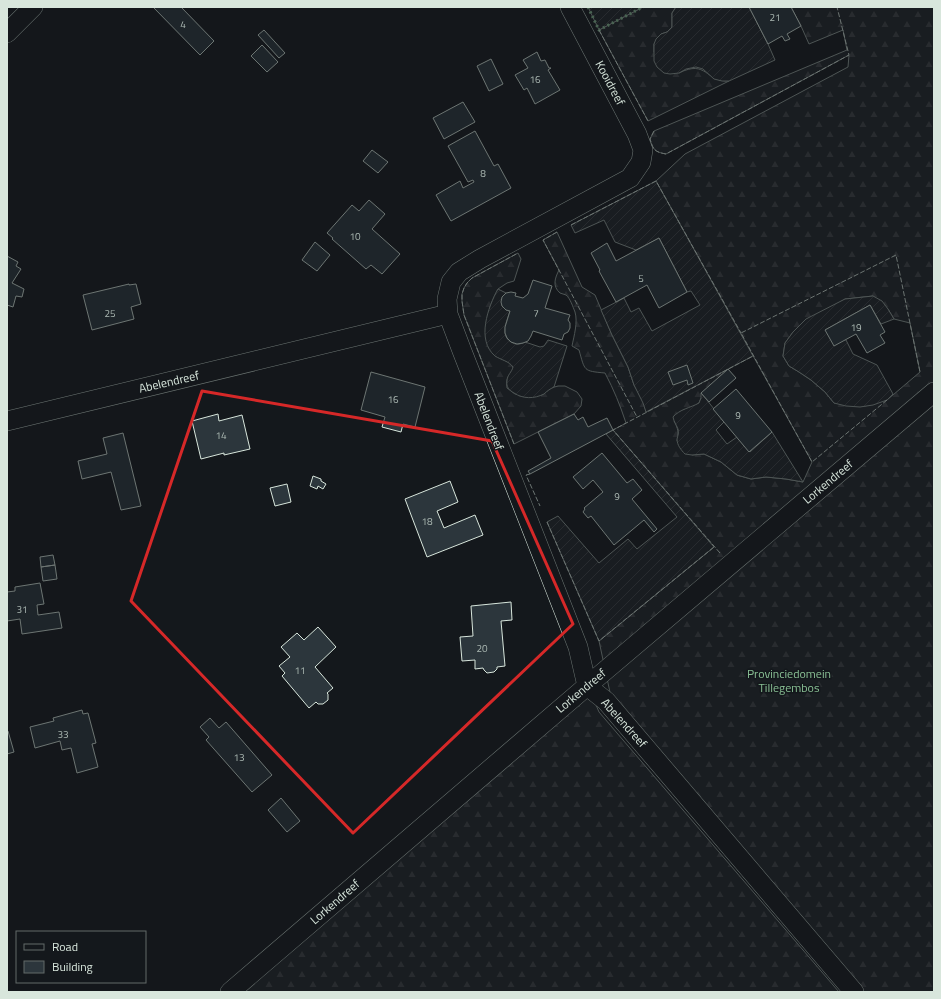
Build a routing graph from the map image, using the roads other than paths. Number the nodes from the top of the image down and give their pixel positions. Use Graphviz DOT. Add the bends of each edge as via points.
graph roads {
  1 [pos="33,7"];
  2 [pos="570,7"];
  3 [pos="7,33"];
  4 [pos="641,162"];
  5 [pos="448,314"];
  6 [pos="934,392"];
  7 [pos="7,421"];
  8 [pos="588,686"];
  9 [pos="230,992"];
  10 [pos="854,992"];
  1 -- 3 [label="street"];
  2 -- 4 [label="street, Kooidreef" via="636,134 643,150"];
  4 -- 5 [label="street, Abelendreef" via="630,178 459,272 451,282 447,299"];
  5 -- 7 [label="street, Abelendreef"];
  5 -- 8 [label="street, Abelendreef" via="578,647"];
  6 -- 8 [label="street, Lorkendreef"];
  8 -- 9 [label="street, Lorkendreef"];
  8 -- 10 [label="street, Abelendreef" via="612,707"];
}
